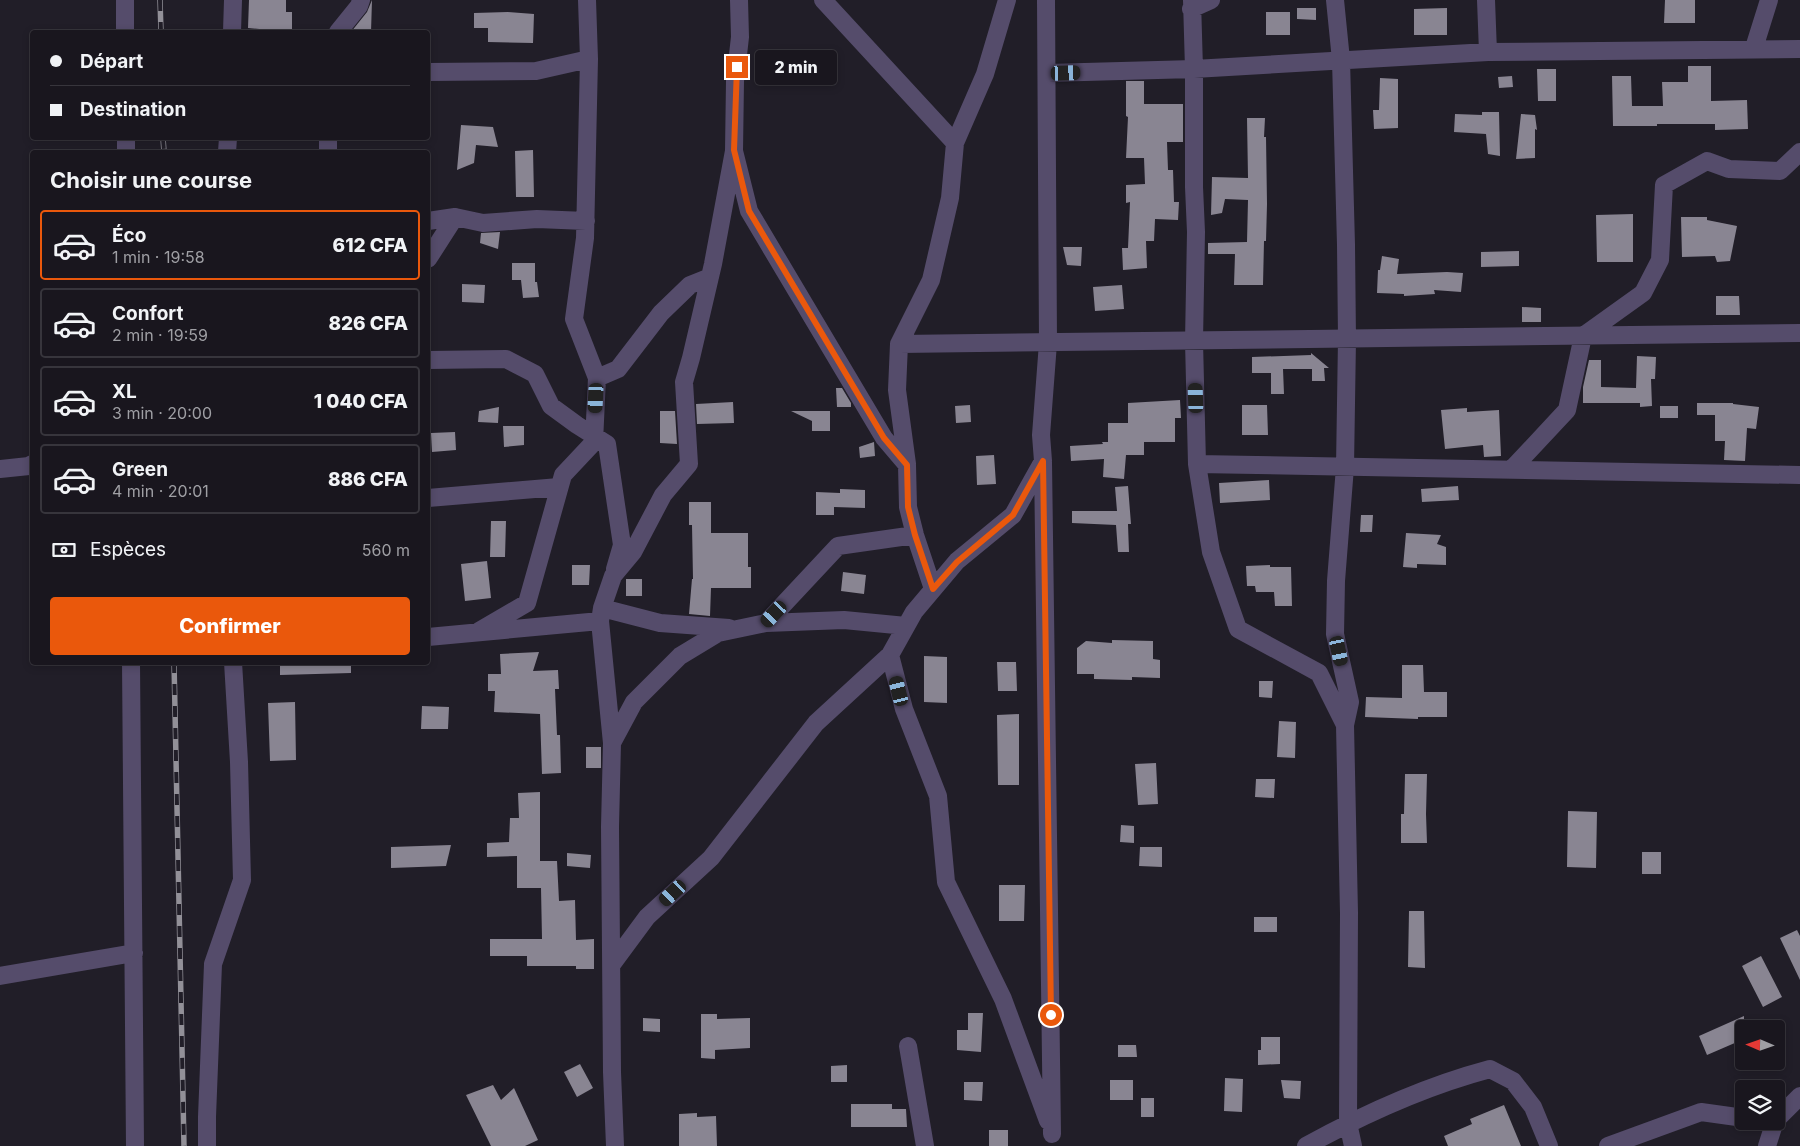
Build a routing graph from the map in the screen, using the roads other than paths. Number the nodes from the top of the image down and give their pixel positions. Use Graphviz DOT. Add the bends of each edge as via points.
graph roads {
  1 [pos="125,0"];
  2 [pos="234,0"];
  3 [pos="361,0"];
  4 [pos="587,0"];
  5 [pos="738,0"];
  6 [pos="823,0"];
  7 [pos="1007,0"];
  8 [pos="1046,0"];
  9 [pos="1211,0"];
  10 [pos="1335,0"];
  11 [pos="1486,0"];
  12 [pos="1769,0"];
  13 [pos="1191,4"];
  14 [pos="125,30"];
  15 [pos="232,30"];
  16 [pos="340,30"];
  17 [pos="1754,48"];
  18 [pos="1800,49"];
  19 [pos="1488,52"];
  20 [pos="589,59"];
  21 [pos="1340,60"];
  22 [pos="1194,69"];
  23 [pos="430,72"];
  24 [pos="1048,73"];
  25 [pos="955,143"];
  26 [pos="734,150"];
  27 [pos="1800,152"];
  28 [pos="455,217"];
  29 [pos="430,221"];
  30 [pos="586,221"];
  31 [pos="430,256"];
  32 [pos="710,277"];
  33 [pos="1800,333"];
  34 [pos="1583,336"];
  35 [pos="1347,339"];
  36 [pos="1194,341"];
  37 [pos="1048,343"];
  38 [pos="900,344"];
  39 [pos="430,360"];
  40 [pos="597,378"];
  41 [pos="594,436"];
  42 [pos="1043,461"];
  43 [pos="1197,464"];
  44 [pos="30,465"];
  45 [pos="907,465"];
  46 [pos="1345,467"];
  47 [pos="0,469"];
  48 [pos="1511,470"];
  49 [pos="1800,475"];
  50 [pos="560,487"];
  51 [pos="430,498"];
  52 [pos="915,535"];
  53 [pos="613,576"];
  54 [pos="933,589"];
  55 [pos="601,615"];
  56 [pos="770,619"];
  57 [pos="906,626"];
  58 [pos="738,629"];
  59 [pos="479,631"];
  60 [pos="430,638"];
  61 [pos="890,655"];
  62 [pos="131,665"];
  63 [pos="233,665"];
  64 [pos="1345,725"];
  65 [pos="612,743"];
  66 [pos="134,953"];
  67 [pos="613,963"];
  68 [pos="0,976"];
  69 [pos="908,1046"];
  70 [pos="1800,1096"];
  71 [pos="1785,1110"];
  72 [pos="1735,1117"];
  73 [pos="1348,1123"];
  74 [pos="1771,1130"];
  75 [pos="1053,1140"];
  76 [pos="135,1146"];
  77 [pos="207,1146"];
  78 [pos="615,1146"];
  79 [pos="925,1146"];
  80 [pos="1306,1146"];
  81 [pos="1353,1146"];
  82 [pos="1549,1146"];
  83 [pos="1608,1146"];
  84 [pos="1767,1146"];
  1 -- 14 [label="street"];
  2 -- 15 [label="street"];
  3 -- 16 [label="street"];
  4 -- 20 [label="street"];
  5 -- 26 [label="street" via="740,37 735,81"];
  6 -- 25 [label="street"];
  7 -- 25 [label="street" via="985,74"];
  8 -- 24 [label="street"];
  9 -- 13 [label="street"];
  10 -- 21 [label="street"];
  11 -- 19 [label="street"];
  12 -- 17 [label="street"];
  13 -- 22 [label="street"];
  17 -- 18 [label="street"];
  17 -- 19 [label="street"];
  19 -- 21 [label="street"];
  20 -- 23 [label="street" via="536,71"];
  20 -- 30 [label="street"];
  21 -- 22 [label="street"];
  21 -- 35 [label="street"];
  22 -- 24 [label="street"];
  22 -- 36 [label="street"];
  24 -- 37 [label="street"];
  25 -- 38 [label="street" via="950,198 930,280"];
  26 -- 32 [label="street"];
  26 -- 45 [label="street" via="749,211 884,438"];
  27 -- 34 [label="street" via="1780,171 1729,169 1707,161 1664,185 1660,260 1643,293"];
  28 -- 29 [label="street"];
  28 -- 30 [label="street" via="483,223 537,219"];
  28 -- 31 [label="street"];
  30 -- 40 [label="street" via="574,319"];
  32 -- 40 [label="street" via="690,285 661,313 618,369"];
  32 -- 53 [label="street" via="684,382 689,464 663,495 633,552"];
  33 -- 34 [label="street"];
  34 -- 35 [label="street"];
  34 -- 48 [label="street" via="1567,410"];
  35 -- 36 [label="street"];
  35 -- 46 [label="street"];
  36 -- 37 [label="street"];
  36 -- 43 [label="street"];
  37 -- 38 [label="street"];
  37 -- 42 [label="street" via="1041,435"];
  38 -- 45 [label="street" via="897,390"];
  39 -- 41 [label="street" via="506,359 535,374 551,406"];
  40 -- 41 [label="street"];
  41 -- 50 [label="street" via="594,442 563,475"];
  41 -- 53 [label="street" via="607,444 617,507 622,545"];
  42 -- 54 [label="street" via="1013,515 957,562"];
  42 -- 75 [label="street"];
  43 -- 46 [label="street"];
  43 -- 64 [label="street" via="1211,552 1238,629 1319,673"];
  44 -- 47 [label="street"];
  45 -- 52 [label="street" via="908,507"];
  46 -- 48 [label="street"];
  46 -- 64 [label="street" via="1335,634 1350,702"];
  48 -- 49 [label="street"];
  50 -- 51 [label="street"];
  50 -- 59 [label="street" via="527,603"];
  52 -- 54 [label="street"];
  52 -- 56 [label="street" via="838,546"];
  53 -- 55 [label="street"];
  54 -- 57 [label="street"];
  55 -- 58 [label="street"];
  55 -- 59 [label="street"];
  55 -- 65 [label="street"];
  56 -- 57 [label="street" via="844,620"];
  56 -- 58 [label="street"];
  57 -- 61 [label="street"];
  58 -- 65 [label="street" via="718,633 680,656 634,702"];
  59 -- 60 [label="street"];
  61 -- 67 [label="street" via="816,723 711,858 647,917"];
  61 -- 75 [label="street" via="904,709 938,796 946,882 1002,998"];
  62 -- 66 [label="street"];
  63 -- 77 [label="street" via="242,880 213,964"];
  64 -- 73 [label="street" via="1349,913"];
  65 -- 67 [label="street"];
  66 -- 68 [label="street"];
  66 -- 76 [label="street"];
  67 -- 78 [label="street"];
  69 -- 79 [label="street"];
  70 -- 71 [label="street"];
  72 -- 83 [label="street" via="1701,1112"];
  73 -- 80 [label="street"];
  73 -- 81 [label="street"];
  73 -- 82 [label="street" via="1458,1078 1490,1069 1513,1080 1533,1107"];
  74 -- 84 [label="street"];
}
